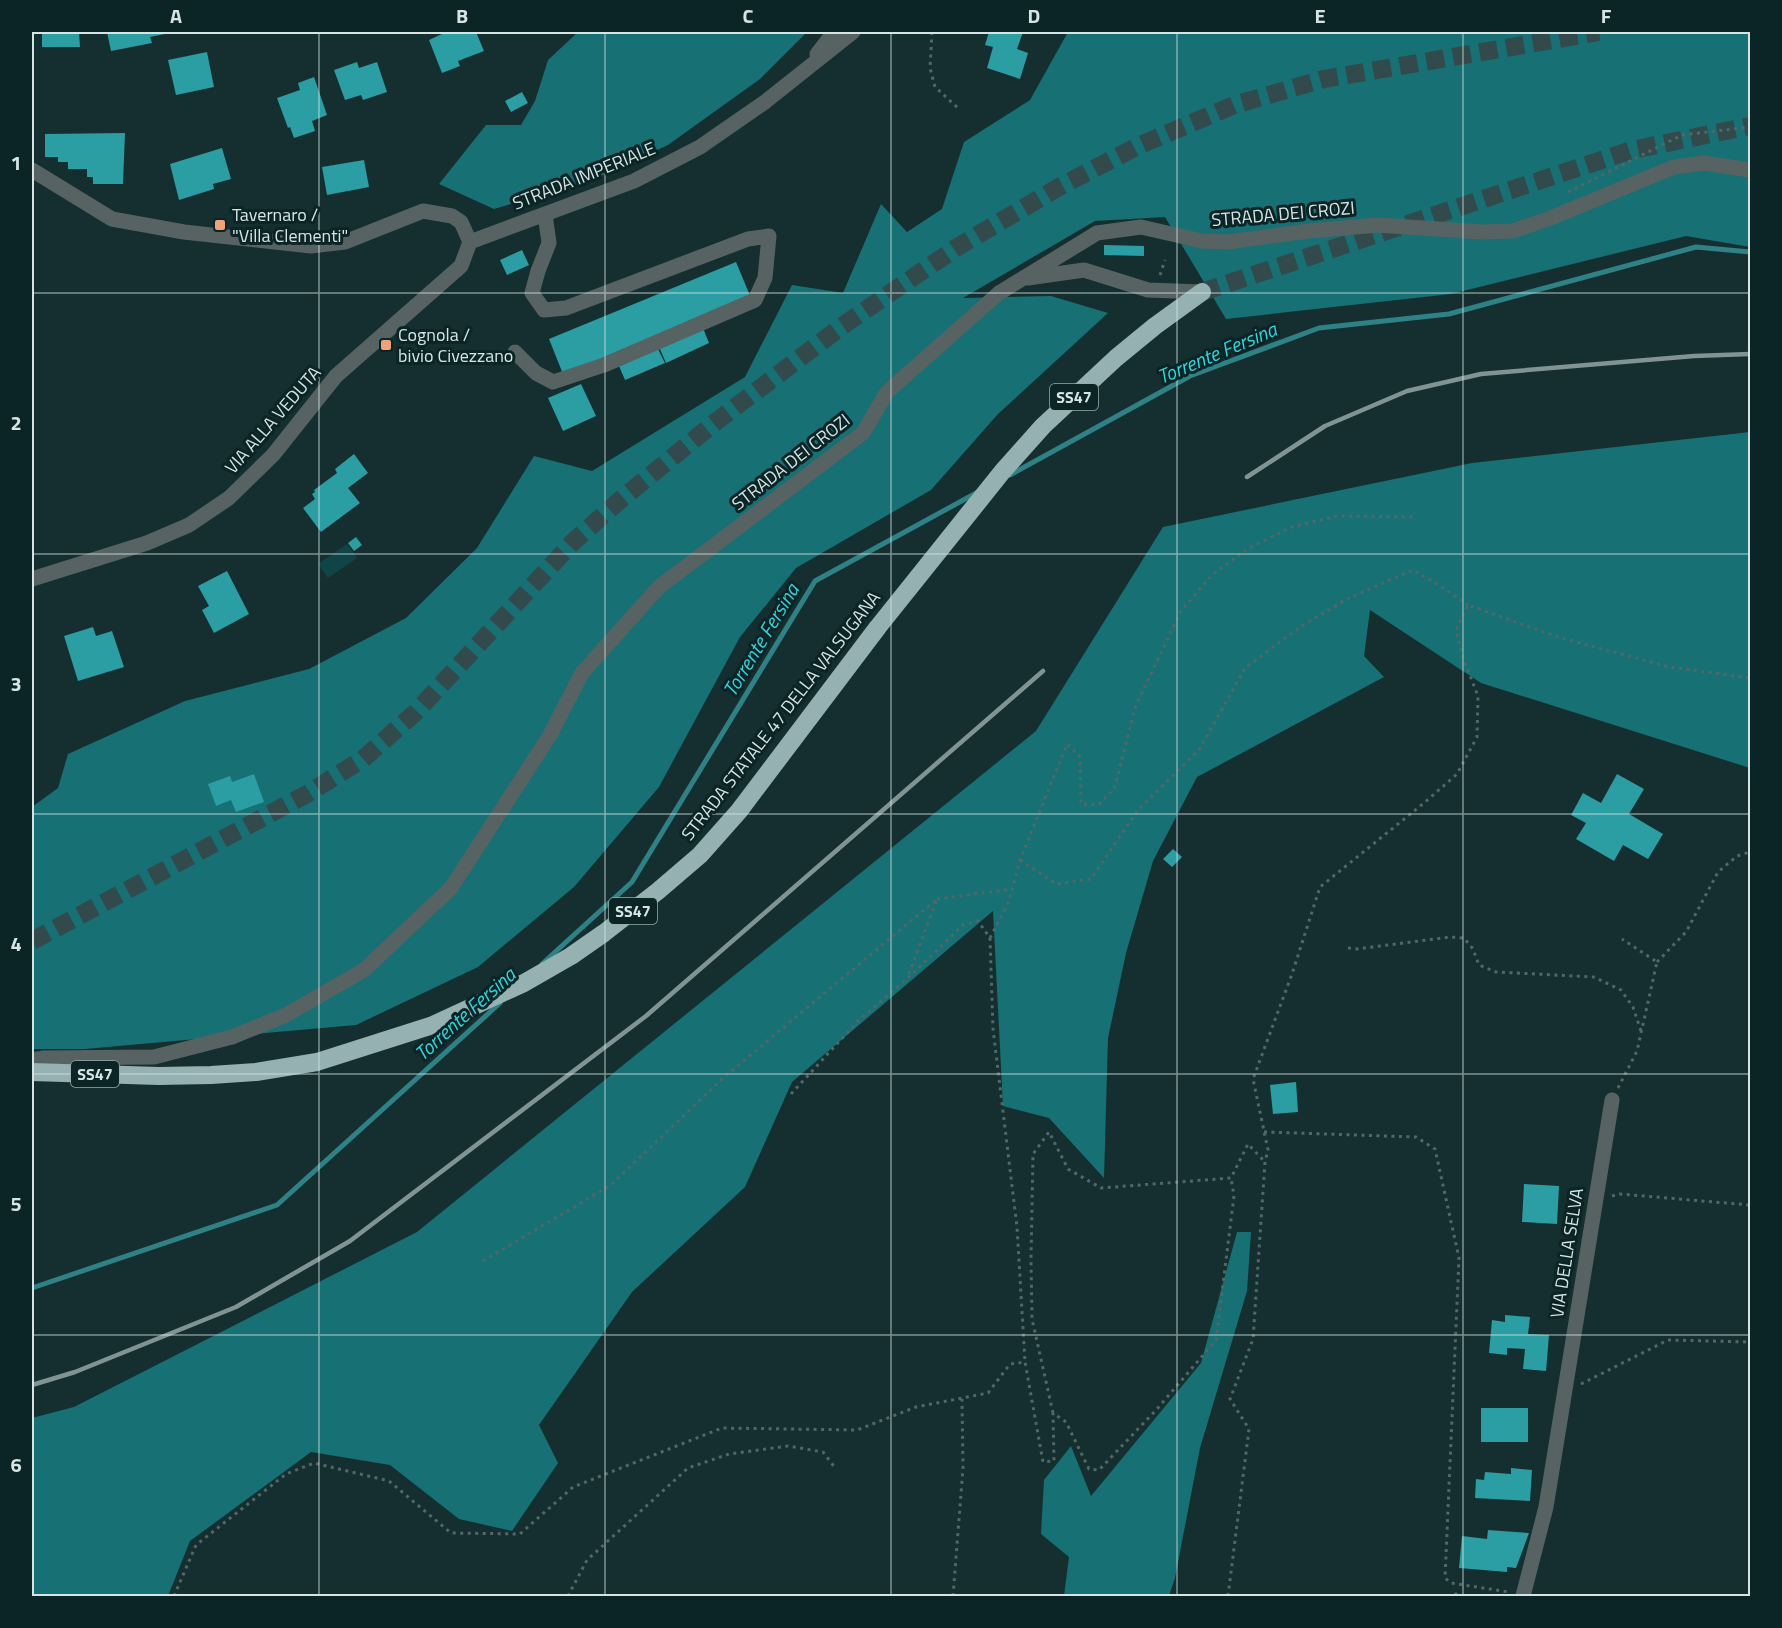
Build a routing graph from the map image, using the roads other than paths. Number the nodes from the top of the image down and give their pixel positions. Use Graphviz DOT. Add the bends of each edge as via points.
graph roads {
  1 [pos="834,32"];
  2 [pos="853,32"];
  3 [pos="804,71"];
  4 [pos="32,170"];
  5 [pos="1750,170"];
  6 [pos="545,214"];
  7 [pos="470,242"];
  8 [pos="1022,279"];
  9 [pos="1202,292"];
  10 [pos="515,352"];
  11 [pos="32,579"];
  12 [pos="32,1060"];
  13 [pos="32,1072"];
  14 [pos="1612,1100"];
  15 [pos="1524,1595"];
  1 -- 3 [label="street"];
  2 -- 3 [label="street, STRADA IMPERIALE"];
  3 -- 6 [label="street, STRADA IMPERIALE" via="700,147 634,181"];
  4 -- 7 [label="street" via="112,219 184,232 311,246 345,242 423,211 452,216 461,222"];
  5 -- 8 [label="street, STRADA DEI CROZI" via="1704,163 1674,167 1513,231 1378,225 1228,242 1202,241 1141,227 1097,232"];
  6 -- 7 [label="street, STRADA IMPERIALE"];
  6 -- 10 [label="street" via="549,243 532,293 544,310 566,308 748,238 769,236 765,278 755,300 604,365 553,382 536,373"];
  7 -- 11 [label="street, VIA ALLA VEDUTA" via="461,266 336,376 273,455 229,498 189,525 147,543"];
  8 -- 9 [label="street" via="1084,270 1148,290"];
  8 -- 12 [label="street, STRADA DEI CROZI" via="999,293 887,392 863,433 659,587 582,673 550,735 451,888 364,969 286,1015 232,1037 154,1057"];
  9 -- 13 [label="highway, STRADA STATALE 47 DELLA VALSUGANA / SS47" via="1116,358 1043,426 1002,472 739,811 700,855 571,956 524,983 433,1025 317,1062 212,1075"];
  14 -- 15 [label="street, VIA DELLA SELVA" via="1546,1508"];
}
